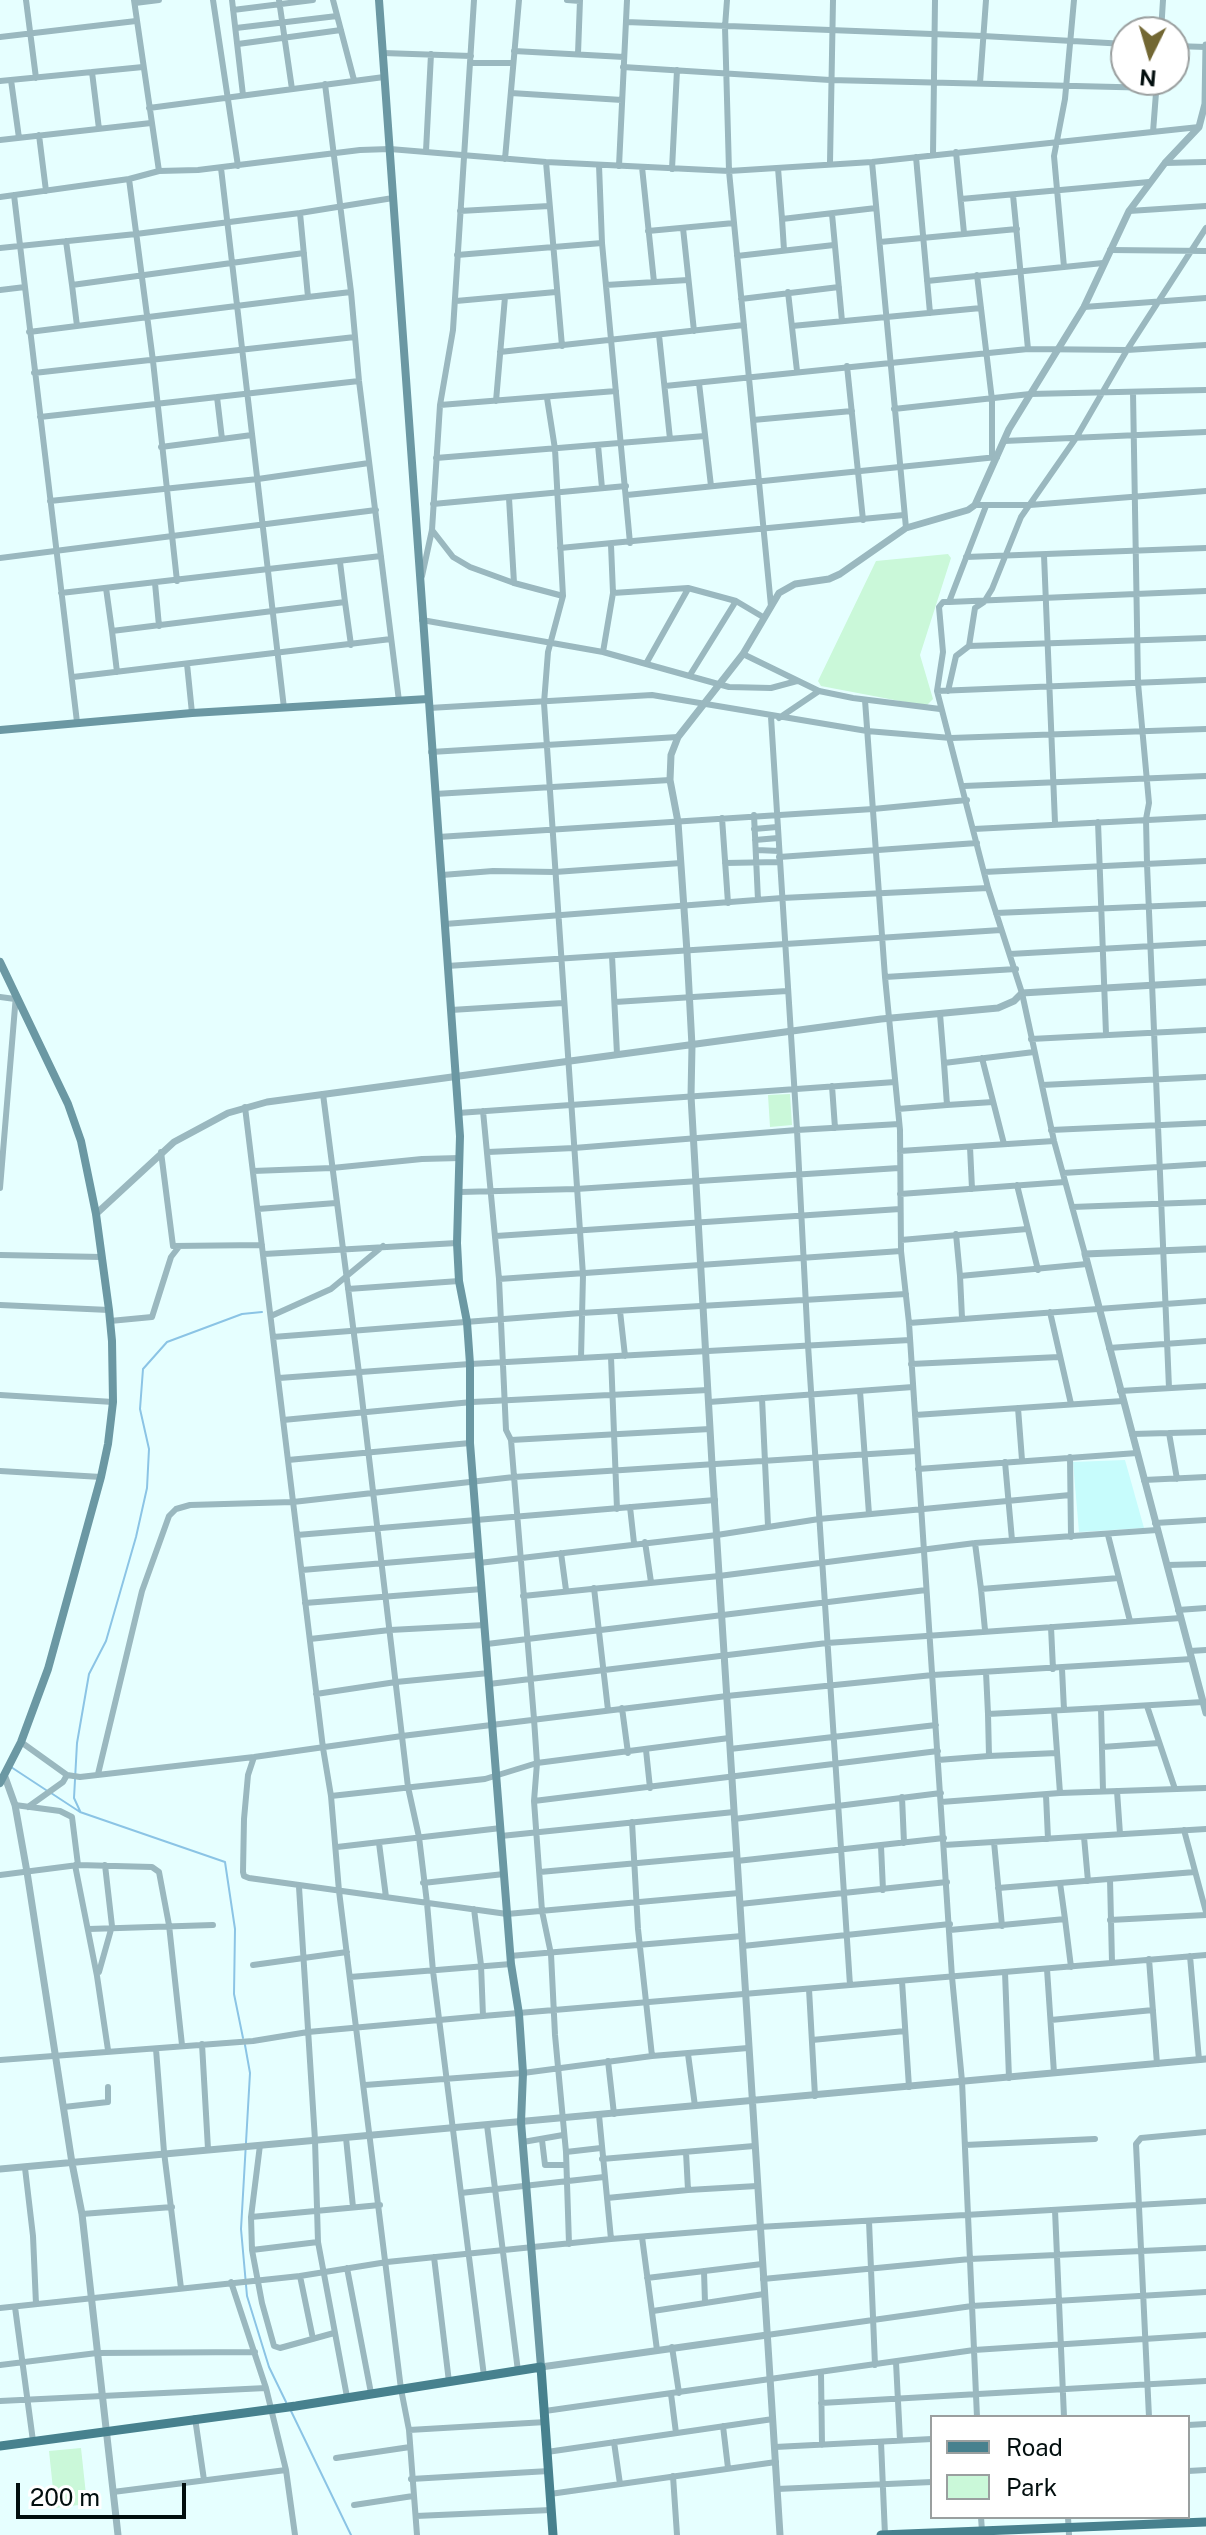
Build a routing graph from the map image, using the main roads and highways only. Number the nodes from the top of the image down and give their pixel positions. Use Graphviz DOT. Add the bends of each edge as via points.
graph roads {
  1 [pos="379,0"];
  2 [pos="428,703"];
  3 [pos="0,730"];
  4 [pos="0,962"];
  5 [pos="4,1778"];
  6 [pos="541,2367"];
  7 [pos="0,2446"];
  8 [pos="1206,2522"];
  9 [pos="1147,2526"];
  10 [pos="1068,2527"];
  11 [pos="982,2533"];
  12 [pos="553,2535"];
  13 [pos="884,2535"];
  1 -- 2 [label="main road"];
  2 -- 3 [label="main road" via="192,713"];
  2 -- 6 [label="main road" via="458,1113 457,1243 470,1364 470,1443 519,2014 521,2122"];
  4 -- 5 [label="main road" via="81,1141 109,1310 113,1402 101,1477 48,1669"];
  6 -- 7 [label="main road"];
  6 -- 12 [label="main road"];
  8 -- 9 [label="main road"];
  9 -- 10 [label="main road"];
  10 -- 11 [label="main road"];
  11 -- 13 [label="main road"];
}
